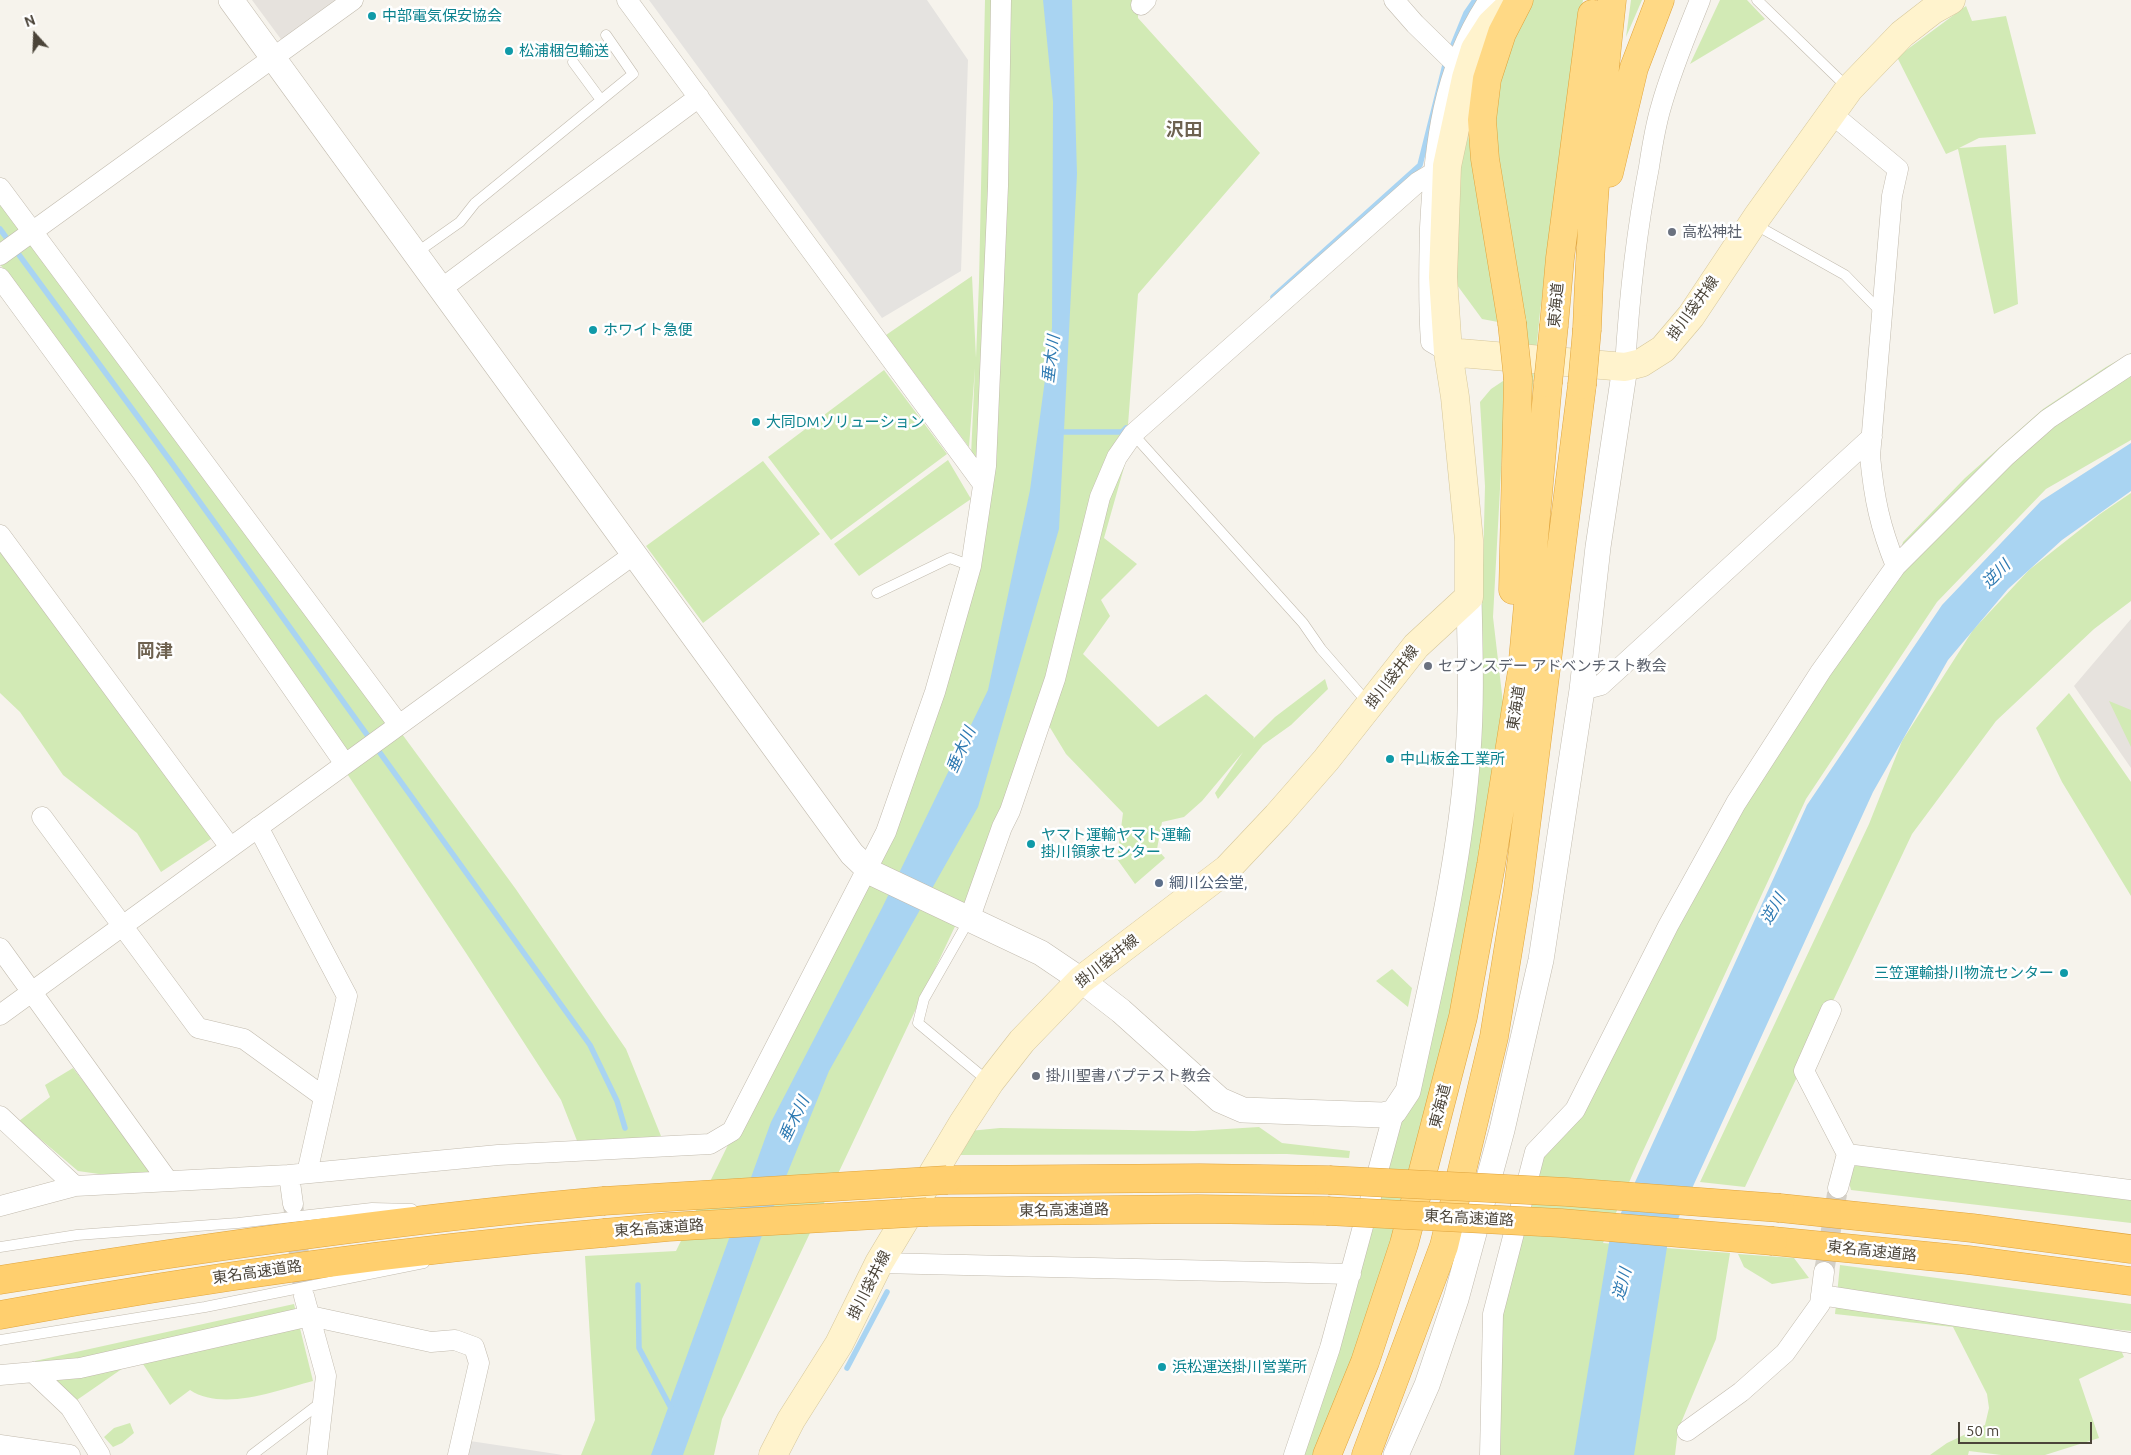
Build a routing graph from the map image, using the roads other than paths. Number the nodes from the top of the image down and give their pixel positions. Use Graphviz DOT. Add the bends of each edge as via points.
graph roads {
  1 [pos="231,0"];
  2 [pos="353,0"];
  3 [pos="627,0"];
  4 [pos="1000,0"];
  5 [pos="1394,0"];
  6 [pos="1489,0"];
  7 [pos="1517,0"];
  8 [pos="1594,0"];
  9 [pos="1612,0"];
  10 [pos="1660,0"];
  11 [pos="1700,0"];
  12 [pos="1757,0"];
  13 [pos="1951,0"];
  14 [pos="606,35"];
  15 [pos="273,58"];
  16 [pos="573,62"];
  17 [pos="1455,64"];
  18 [pos="1849,89"];
  19 [pos="699,98"];
  20 [pos="601,100"];
  21 [pos="1832,114"];
  22 [pos="1432,173"];
  23 [pos="0,188"];
  24 [pos="1753,223"];
  25 [pos="27,235"];
  26 [pos="1590,249"];
  27 [pos="415,254"];
  28 [pos="0,255"];
  29 [pos="0,278"];
  30 [pos="441,290"];
  31 [pos="1883,314"];
  32 [pos="1448,352"];
  33 [pos="2131,364"];
  34 [pos="1625,368"];
  35 [pos="1133,434"];
  36 [pos="1872,437"];
  37 [pos="983,484"];
  38 [pos="0,535"];
  39 [pos="633,555"];
  40 [pos="971,566"];
  41 [pos="1896,566"];
  42 [pos="878,593"];
  43 [pos="1469,597"];
  44 [pos="1582,690"];
  45 [pos="1371,705"];
  46 [pos="393,729"];
  47 [pos="1509,749"];
  48 [pos="349,761"];
  49 [pos="42,817"];
  50 [pos="258,827"];
  51 [pos="230,847"];
  52 [pos="869,870"];
  53 [pos="962,917"];
  54 [pos="122,926"];
  55 [pos="0,948"];
  56 [pos="1081,980"];
  57 [pos="32,991"];
  58 [pos="1831,1010"];
  59 [pos="0,1015"];
  60 [pos="990,1082"];
  61 [pos="324,1097"];
  62 [pos="1394,1112"];
  63 [pos="0,1116"];
  64 [pos="1847,1154"];
  65 [pos="298,1174"];
  66 [pos="168,1181"];
  67 [pos="75,1186"];
  68 [pos="1838,1188"];
  69 [pos="2131,1190"];
  70 [pos="293,1204"];
  71 [pos="0,1206"];
  72 [pos="493,1211"];
  73 [pos="497,1242"];
  74 [pos="0,1247"];
  75 [pos="2131,1249"];
  76 [pos="879,1263"];
  77 [pos="1824,1272"];
  78 [pos="1350,1274"];
  79 [pos="0,1280"];
  80 [pos="2131,1281"];
  81 [pos="1821,1295"];
  82 [pos="304,1296"];
  83 [pos="0,1315"];
  84 [pos="310,1316"];
  85 [pos="0,1340"];
  86 [pos="2131,1343"];
  87 [pos="33,1372"];
  88 [pos="0,1375"];
  89 [pos="323,1400"];
  90 [pos="1687,1431"];
  91 [pos="0,1445"];
  92 [pos="70,1455"];
  93 [pos="100,1455"];
  94 [pos="252,1455"];
  95 [pos="317,1455"];
  96 [pos="458,1455"];
  97 [pos="773,1455"];
  98 [pos="1294,1455"];
  99 [pos="1327,1455"];
  100 [pos="1366,1455"];
  101 [pos="1396,1455"];
  102 [pos="1490,1455"];
  1 -- 15 [label="street"];
  2 -- 15 [label="street"];
  3 -- 19 [label="street"];
  4 -- 37 [label="street" via="998,186"];
  5 -- 17 [label="street"];
  6 -- 17 [label="street" via="1471,28"];
  7 -- 32 [label="main road" via="1491,24 1475,49 1447,166 1443,278"];
  7 -- 47 [label="highway, bridge" via="1486,79 1482,120 1518,379 1508,670"];
  8 -- 47 [label="highway, 東海道, bridge" via="1560,258 1522,671"];
  9 -- 26 [label="highway, 東海道"];
  10 -- 26 [label="highway" via="1634,68"];
  11 -- 34 [label="street" via="1660,108 1639,216"];
  12 -- 18 [label="lane"];
  13 -- 18 [label="main road, 掛川袋井線" via="1932,10 1902,34"];
  14 -- 20 [label="lane" via="633,74"];
  15 -- 25 [label="street"];
  15 -- 27 [label="street"];
  16 -- 20 [label="lane"];
  17 -- 22 [label="street" via="1440,119"];
  18 -- 21 [label="main road, 掛川袋井線"];
  19 -- 30 [label="street"];
  19 -- 37 [label="street"];
  20 -- 27 [label="lane" via="475,203 460,222"];
  21 -- 24 [label="main road, 掛川袋井線"];
  21 -- 31 [label="street" via="1898,169 1892,196"];
  22 -- 32 [label="street" via="1428,298 1431,342"];
  22 -- 35 [label="street"];
  23 -- 25 [label="street"];
  24 -- 31 [label="lane" via="1845,275"];
  24 -- 34 [label="main road, 掛川袋井線" via="1691,316 1663,349 1641,363"];
  25 -- 28 [label="street"];
  25 -- 46 [label="street"];
  26 -- 100 [label="highway, 東海道, bridge" via="1582,385 1518,889 1494,1037 1444,1246"];
  27 -- 30 [label="street"];
  29 -- 48 [label="street"];
  30 -- 39 [label="street"];
  31 -- 36 [label="street"];
  32 -- 34 [label="main road, 掛川袋井線"];
  32 -- 43 [label="main road" via="1469,540"];
  33 -- 41 [label="street" via="2048,419 2006,456"];
  34 -- 44 [label="street" via="1598,547"];
  35 -- 45 [label="lane" via="1303,623"];
  35 -- 53 [label="street" via="1117,457 1100,497 1055,679 1010,810"];
  36 -- 41 [label="street" via="1870,456 1874,497 1883,535"];
  36 -- 44 [label="street" via="1601,685"];
  37 -- 40 [label="street"];
  38 -- 51 [label="street"];
  39 -- 46 [label="street"];
  39 -- 52 [label="street" via="852,854"];
  40 -- 42 [label="lane" via="950,558"];
  40 -- 52 [label="street" via="934,692 886,832"];
  41 -- 102 [label="street" via="1822,671 1736,803 1668,926 1575,1110 1535,1152 1493,1314"];
  43 -- 45 [label="main road, 掛川袋井線" via="1416,646"];
  43 -- 62 [label="street" via="1469,746 1453,873 1408,1091"];
  44 -- 101 [label="street" via="1541,960 1521,1057 1456,1299 1427,1385"];
  45 -- 56 [label="main road, 掛川袋井線" via="1290,802 1227,868"];
  46 -- 48 [label="street"];
  47 -- 99 [label="highway, 東海道" via="1463,1017 1404,1244 1365,1362"];
  48 -- 50 [label="street"];
  49 -- 54 [label="street"];
  50 -- 51 [label="street"];
  50 -- 61 [label="street" via="348,996"];
  51 -- 54 [label="street"];
  52 -- 53 [label="street"];
  52 -- 65 [label="street" via="732,1131 710,1144 498,1155"];
  53 -- 56 [label="street" via="1041,953"];
  53 -- 60 [label="lane" via="924,999 918,1023"];
  54 -- 57 [label="street"];
  54 -- 61 [label="street" via="198,1028 244,1038"];
  55 -- 57 [label="street"];
  56 -- 60 [label="main road, 掛川袋井線" via="1022,1041"];
  56 -- 62 [label="street" via="1121,1011 1220,1100 1243,1110 1371,1115"];
  57 -- 59 [label="street"];
  57 -- 66 [label="street"];
  58 -- 64 [label="street" via="1804,1071"];
  60 -- 76 [label="main road, 掛川袋井線"];
  61 -- 65 [label="street"];
  62 -- 78 [label="street"];
  63 -- 67 [label="street"];
  64 -- 68 [label="street"];
  64 -- 69 [label="street"];
  65 -- 66 [label="street"];
  65 -- 70 [label="street"];
  66 -- 67 [label="street"];
  67 -- 71 [label="street"];
  72 -- 74 [label="lane" via="372,1208 238,1223 77,1235"];
  72 -- 75 [label="highway, 東名高速道路, bridge" via="849,1184 947,1180 1328,1180 1567,1192 1780,1208"];
  72 -- 79 [label="highway, 東名高速道路" via="317,1232"];
  73 -- 80 [label="highway, 東名高速道路, bridge" via="604,1232 927,1212 1327,1211 1561,1223 1774,1241 1968,1260"];
  73 -- 83 [label="highway, 東名高速道路" via="323,1262"];
  73 -- 85 [label="lane" via="393,1270 205,1307"];
  76 -- 78 [label="street"];
  76 -- 97 [label="main road, 掛川袋井線" via="839,1344"];
  77 -- 81 [label="street"];
  78 -- 98 [label="street" via="1330,1348"];
  81 -- 86 [label="street"];
  81 -- 90 [label="street" via="1820,1304 1785,1353 1741,1392"];
  82 -- 84 [label="street"];
  84 -- 87 [label="street" via="80,1368"];
  84 -- 89 [label="street" via="326,1376"];
  84 -- 96 [label="street" via="431,1342 456,1340 474,1348 479,1363"];
  87 -- 88 [label="street"];
  87 -- 93 [label="street" via="70,1407"];
  89 -- 94 [label="lane"];
  89 -- 95 [label="street"];
  91 -- 92 [label="street"];
}
